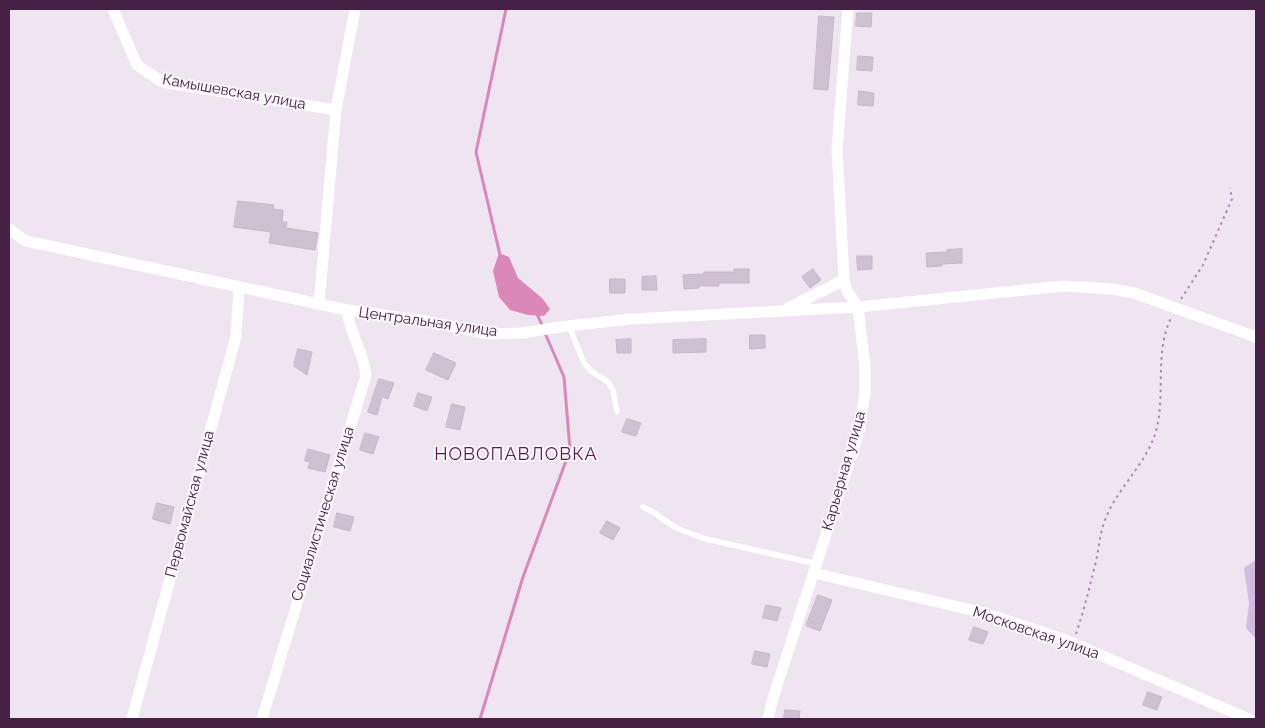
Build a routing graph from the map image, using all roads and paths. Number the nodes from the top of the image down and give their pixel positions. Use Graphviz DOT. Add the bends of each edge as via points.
graph roads {
  1 [pos="113,9"];
  2 [pos="355,9"];
  3 [pos="848,9"];
  4 [pos="336,110"];
  5 [pos="1230,188"];
  6 [pos="9,229"];
  7 [pos="844,280"];
  8 [pos="239,288"];
  9 [pos="319,304"];
  10 [pos="858,307"];
  11 [pos="1176,308"];
  12 [pos="347,310"];
  13 [pos="782,311"];
  14 [pos="564,326"];
  15 [pos="1256,337"];
  16 [pos="617,412"];
  17 [pos="643,507"];
  18 [pos="816,568"];
  19 [pos="1073,644"];
  20 [pos="132,719"];
  21 [pos="262,719"];
  22 [pos="768,719"];
  23 [pos="1250,719"];
  1 -- 4 [label="street, Камышевская улица" via="137,65 162,82"];
  2 -- 4 [label="street"];
  3 -- 7 [label="street, Карьерная улица" via="837,149"];
  4 -- 9 [label="street"];
  5 -- 11 [label="path" via="1232,198 1203,265"];
  6 -- 8 [label="street, Центральная улица" via="26,241"];
  7 -- 10 [label="street, Карьерная улица"];
  7 -- 13 [label="street"];
  8 -- 9 [label="street, Центральная улица"];
  8 -- 20 [label="street, Первомайская улица" via="234,343"];
  9 -- 12 [label="street, Центральная улица"];
  10 -- 11 [label="street, Центральная улица" via="1064,286 1134,293"];
  10 -- 13 [label="street, Центральная улица"];
  10 -- 18 [label="street, Карьерная улица" via="865,366 859,432"];
  11 -- 15 [label="street, Центральная улица"];
  11 -- 19 [label="path" via="1167,326 1162,354 1156,430 1148,450 1104,521 1086,606"];
  12 -- 14 [label="street, Центральная улица" via="489,334 523,333"];
  12 -- 21 [label="street, Социалистическая улица" via="366,375"];
  13 -- 14 [label="street, Центральная улица"];
  14 -- 16 [label="lane" via="584,363 613,390"];
  17 -- 18 [label="lane" via="676,528 706,539"];
  18 -- 19 [label="street, Московская улица" via="984,613"];
  18 -- 22 [label="street, Карьерная улица"];
  19 -- 23 [label="street, Московская улица"];
}
